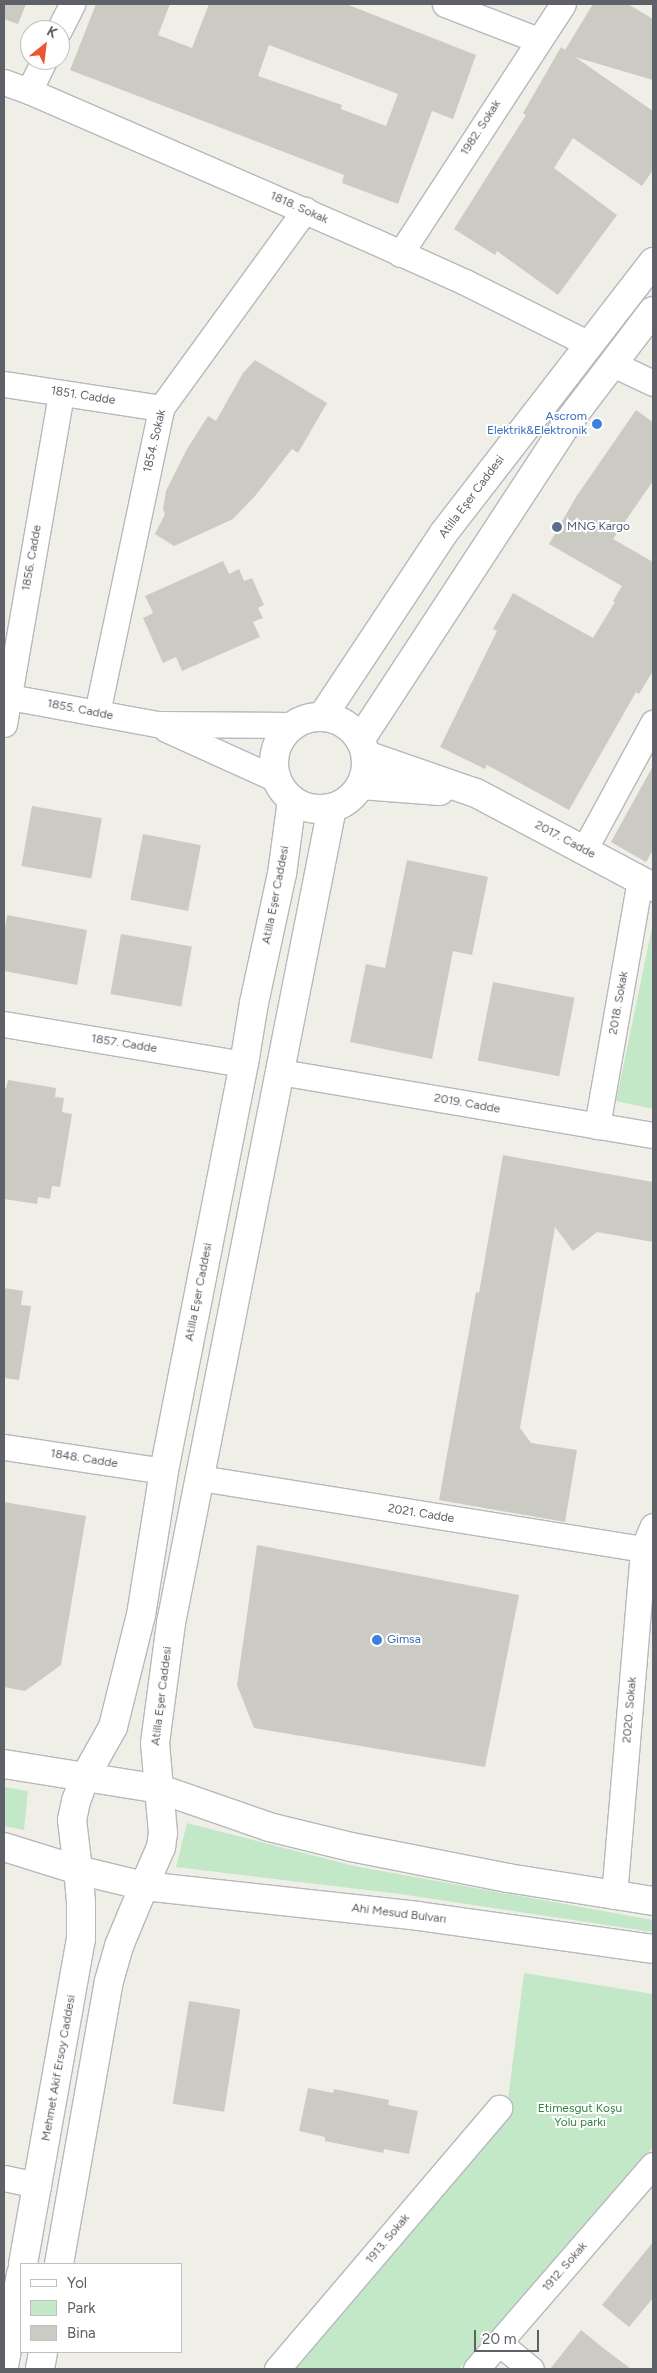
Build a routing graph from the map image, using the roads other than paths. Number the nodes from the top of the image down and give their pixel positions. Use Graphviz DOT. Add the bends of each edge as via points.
graph roads {
  1 [pos="72,4"];
  2 [pos="444,4"];
  3 [pos="563,4"];
  4 [pos="64,20"];
  5 [pos="538,40"];
  6 [pos="39,70"];
  7 [pos="4,82"];
  8 [pos="28,91"];
  9 [pos="305,210"];
  10 [pos="400,254"];
  11 [pos="653,262"];
  12 [pos="653,311"];
  13 [pos="589,344"];
  14 [pos="613,364"];
  15 [pos="653,383"];
  16 [pos="4,384"];
  17 [pos="61,393"];
  18 [pos="161,408"];
  19 [pos="6,696"];
  20 [pos="97,713"];
  21 [pos="322,717"];
  22 [pos="653,723"];
  23 [pos="4,724"];
  24 [pos="157,724"];
  25 [pos="293,725"];
  26 [pos="363,747"];
  27 [pos="361,785"];
  28 [pos="284,789"];
  29 [pos="476,793"];
  30 [pos="332,808"];
  31 [pos="584,850"];
  32 [pos="647,884"];
  33 [pos="4,1024"];
  34 [pos="244,1064"];
  35 [pos="280,1072"];
  36 [pos="597,1126"];
  37 [pos="653,1135"];
  38 [pos="4,1447"];
  39 [pos="164,1471"];
  40 [pos="200,1478"];
  41 [pos="653,1526"];
  42 [pos="643,1549"];
  43 [pos="4,1764"];
  44 [pos="85,1777"];
  45 [pos="160,1790"];
  46 [pos="4,1847"];
  47 [pos="78,1870"];
  48 [pos="144,1886"];
  49 [pos="614,1896"];
  50 [pos="653,1901"];
  51 [pos="653,1949"];
  52 [pos="499,2108"];
  53 [pos="653,2165"];
  54 [pos="4,2178"];
  55 [pos="38,2185"];
  56 [pos="23,2263"];
  57 [pos="59,2263"];
  58 [pos="20,2279"];
  59 [pos="498,2343"];
  60 [pos="43,2353"];
  61 [pos="4,2366"];
  62 [pos="40,2369"];
  63 [pos="277,2369"];
  64 [pos="476,2369"];
  65 [pos="531,2369"];
  1 -- 4 [label="street"];
  2 -- 5 [label="street"];
  3 -- 5 [label="street, 1982. Sokak"];
  5 -- 10 [label="street, 1982. Sokak"];
  6 -- 8 [label="street"];
  7 -- 8 [label="street, 1818. Sokak"];
  8 -- 9 [label="street, 1818. Sokak"];
  9 -- 10 [label="street, 1818. Sokak"];
  9 -- 18 [label="street, 1854. Sokak"];
  10 -- 13 [label="street, 1818. Sokak"];
  11 -- 13 [label="main road, Atilla Eşer Caddesi"];
  12 -- 14 [label="main road"];
  13 -- 21 [label="main road, Atilla Eşer Caddesi" via="443,534"];
  14 -- 15 [label="street"];
  14 -- 26 [label="main road" via="566,425"];
  16 -- 17 [label="street, 1851. Cadde"];
  17 -- 18 [label="street, 1851. Cadde"];
  17 -- 19 [label="street, 1856. Cadde"];
  18 -- 20 [label="street, 1854. Sokak"];
  19 -- 20 [label="street, 1855. Cadde"];
  19 -- 23 [label="street, 1856. Cadde"];
  20 -- 24 [label="street, 1855. Cadde"];
  21 -- 25 [label="main road"];
  21 -- 26 [label="main road" via="337,720 350,728"];
  22 -- 31 [label="street"];
  24 -- 25 [label="street, 1855. Cadde"];
  24 -- 28 [label="street, 1855. Cadde"];
  25 -- 28 [label="main road" via="282,736 273,764"];
  26 -- 27 [label="main road" via="366,769"];
  26 -- 29 [label="main road, 2017. Cadde"];
  27 -- 29 [label="main road, 2017. Cadde"];
  27 -- 30 [label="main road" via="352,798"];
  28 -- 30 [label="main road" via="308,808"];
  28 -- 34 [label="main road, Atilla Eşer Caddesi" via="282,874"];
  29 -- 31 [label="main road, 2017. Cadde"];
  30 -- 35 [label="main road, Atilla Eşer Caddesi"];
  31 -- 32 [label="main road, 2017. Cadde"];
  32 -- 36 [label="street, 2018. Sokak"];
  33 -- 34 [label="street, 1857. Cadde"];
  34 -- 39 [label="main road, Atilla Eşer Caddesi"];
  35 -- 36 [label="street, 2019. Cadde"];
  35 -- 40 [label="main road, Atilla Eşer Caddesi"];
  36 -- 37 [label="street, 2019. Cadde"];
  38 -- 39 [label="street, 1848. Cadde"];
  39 -- 44 [label="main road, Atilla Eşer Caddesi" via="141,1615 121,1702 113,1727"];
  40 -- 42 [label="street, 2021. Cadde"];
  40 -- 45 [label="main road, Atilla Eşer Caddesi" via="171,1623 155,1743"];
  41 -- 42 [label="street, 2020. Sokak"];
  42 -- 49 [label="street, 2020. Sokak"];
  43 -- 44 [label="main road"];
  44 -- 45 [label="main road"];
  44 -- 47 [label="main road" via="72,1820"];
  45 -- 48 [label="main road" via="161,1847"];
  45 -- 49 [label="main road" via="269,1827 351,1847"];
  46 -- 47 [label="main road, Ahi Mesud Bulvarı"];
  47 -- 48 [label="main road, Ahi Mesud Bulvarı"];
  47 -- 55 [label="main road, Mehmet Akif Ersoy Caddesi" via="82,1902 81,1939"];
  48 -- 51 [label="main road, Ahi Mesud Bulvarı" via="353,1908"];
  48 -- 57 [label="main road" via="119,1946 109,1981"];
  49 -- 50 [label="main road"];
  52 -- 63 [label="street, 1913. Sokak"];
  53 -- 59 [label="street, 1912. Sokak"];
  54 -- 55 [label="street"];
  55 -- 56 [label="main road, Mehmet Akif Ersoy Caddesi"];
  58 -- 61 [label="main road"];
  59 -- 64 [label="street, 1912. Sokak"];
  59 -- 65 [label="street"];
  60 -- 62 [label="main road"];
}
